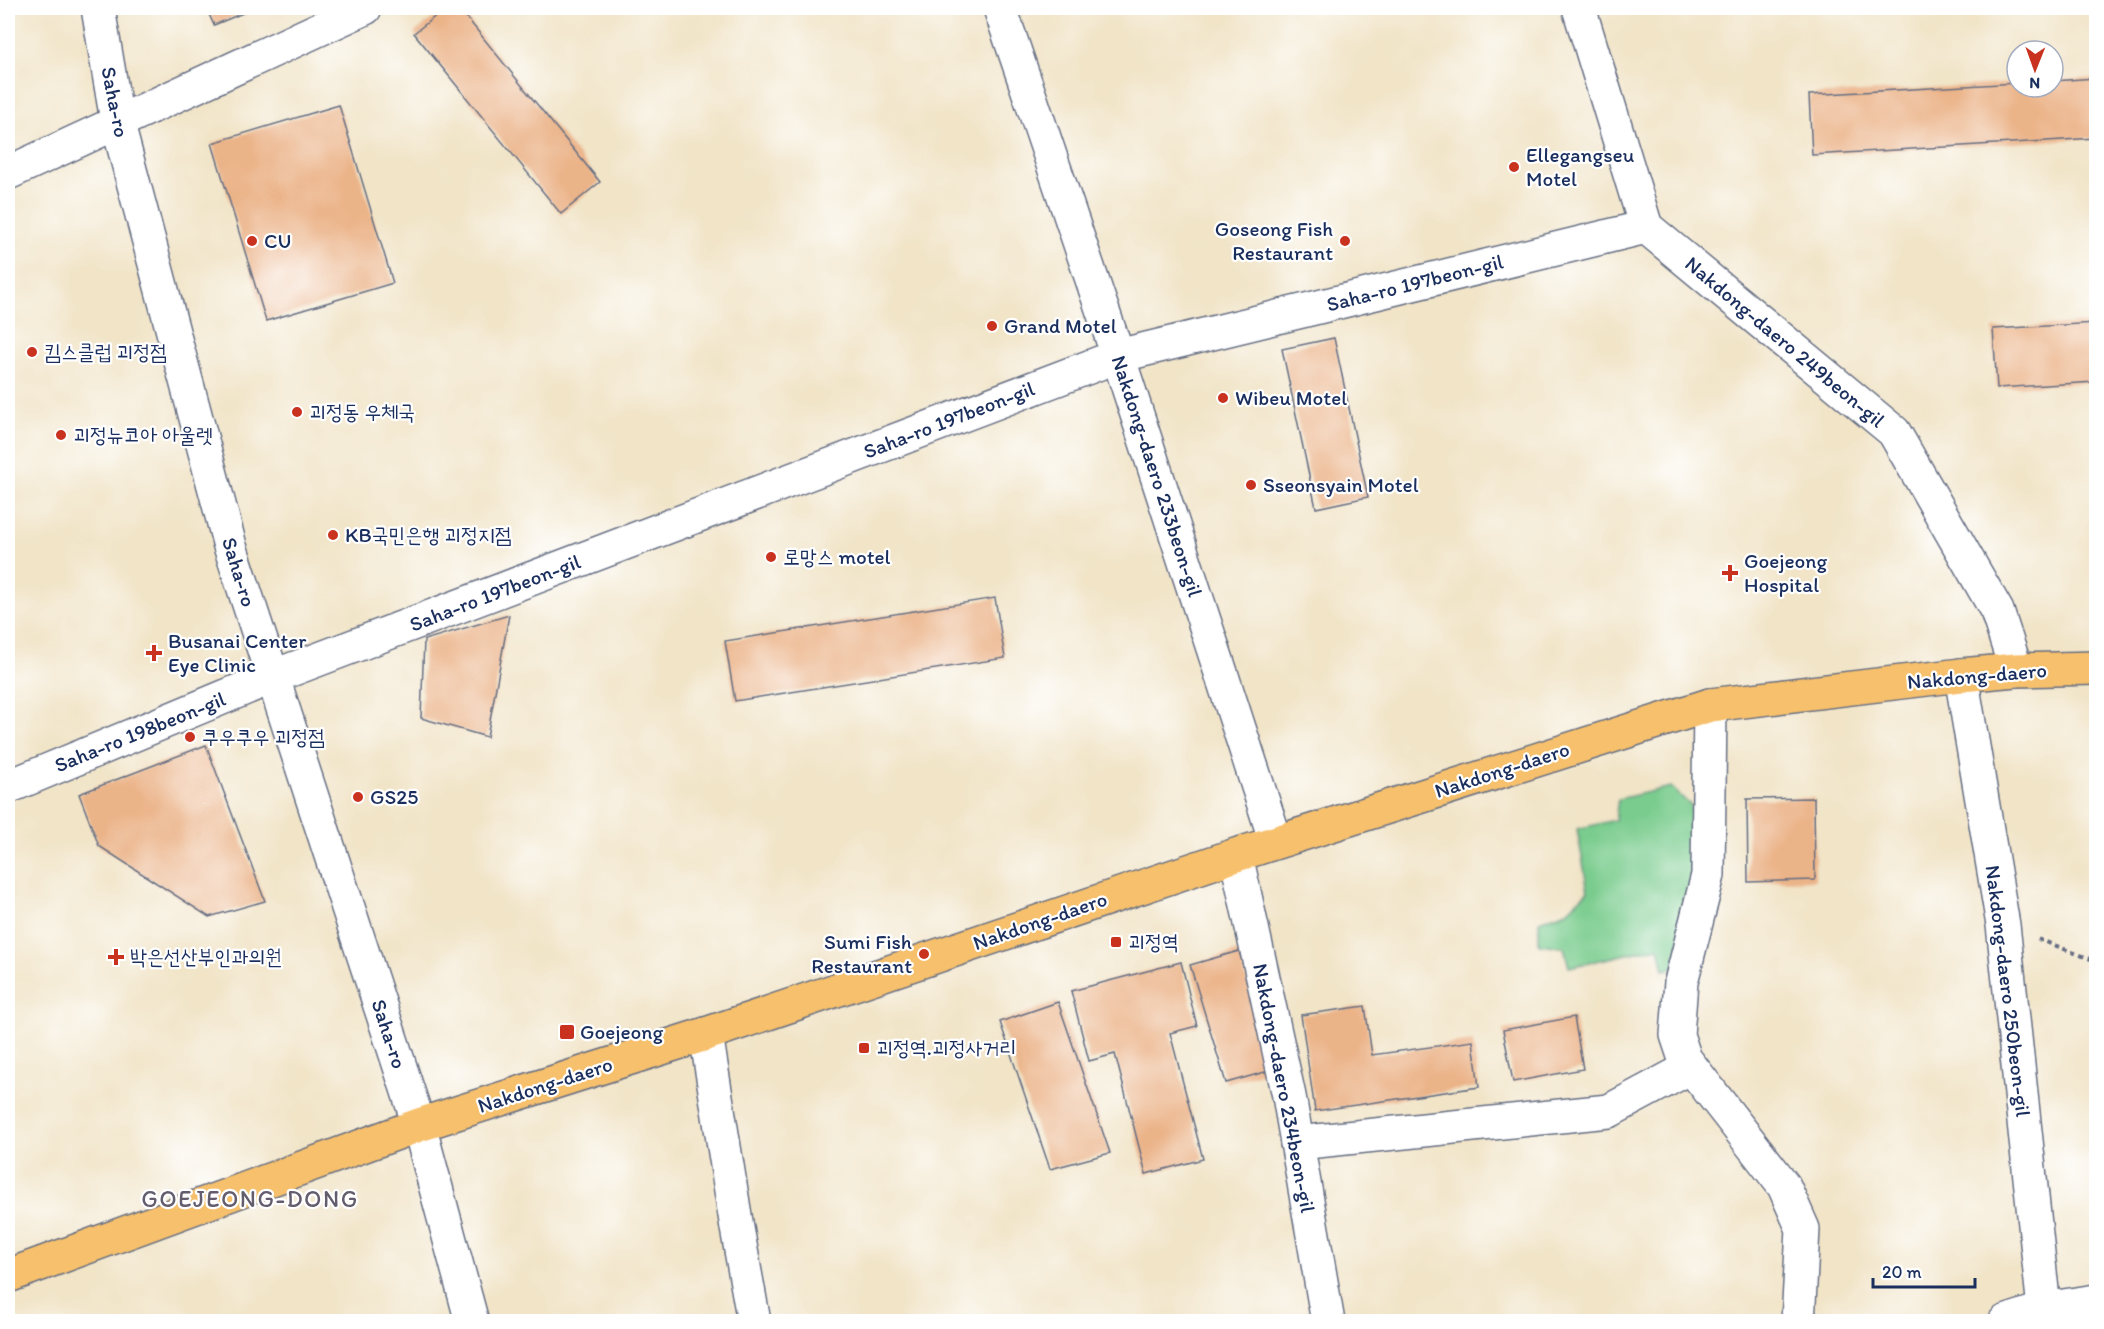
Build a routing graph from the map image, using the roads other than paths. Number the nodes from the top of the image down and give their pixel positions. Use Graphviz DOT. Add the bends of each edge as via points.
graph roads {
  1 [pos="98,8"];
  2 [pos="365,8"];
  3 [pos="1000,8"];
  4 [pos="1578,8"];
  5 [pos="117,121"];
  6 [pos="8,173"];
  7 [pos="1646,227"];
  8 [pos="1118,356"];
  9 [pos="2097,668"];
  10 [pos="2016,670"];
  11 [pos="1961,675"];
  12 [pos="272,677"];
  13 [pos="1710,705"];
  14 [pos="8,787"];
  15 [pos="1276,842"];
  16 [pos="1236,855"];
  17 [pos="706,1034"];
  18 [pos="1691,1066"];
  19 [pos="420,1125"];
  20 [pos="1297,1143"];
  21 [pos="8,1275"];
  22 [pos="2097,1301"];
  23 [pos="2043,1315"];
  24 [pos="472,1322"];
  25 [pos="754,1322"];
  26 [pos="1328,1322"];
  27 [pos="1798,1322"];
  28 [pos="2005,1322"];
  1 -- 5 [label="street, Saha-ro"];
  2 -- 5 [label="street"];
  3 -- 8 [label="street, Nakdong-daero 233beon-gil"];
  4 -- 7 [label="street"];
  5 -- 6 [label="street"];
  5 -- 12 [label="street, Saha-ro" via="230,546"];
  7 -- 8 [label="street, Saha-ro 197beon-gil"];
  7 -- 10 [label="street, Nakdong-daero 249beon-gil" via="1894,432 1997,611"];
  8 -- 12 [label="street, Saha-ro 197beon-gil"];
  8 -- 15 [label="street, Nakdong-daero 233beon-gil"];
  9 -- 10 [label="main road, Nakdong-daero"];
  10 -- 11 [label="main road, Nakdong-daero"];
  11 -- 13 [label="main road, Nakdong-daero"];
  11 -- 23 [label="street, Nakdong-daero 250beon-gil" via="2003,926"];
  12 -- 14 [label="street, Saha-ro 198beon-gil"];
  12 -- 19 [label="street, Saha-ro"];
  13 -- 15 [label="main road, Nakdong-daero"];
  13 -- 18 [label="street" via="1708,875 1681,982 1677,1035 1684,1059"];
  15 -- 16 [label="main road, Nakdong-daero"];
  16 -- 17 [label="main road, Nakdong-daero"];
  16 -- 20 [label="street, Nakdong-daero 234beon-gil"];
  17 -- 19 [label="main road, Nakdong-daero"];
  17 -- 25 [label="street"];
  18 -- 20 [label="street" via="1609,1111"];
  18 -- 27 [label="street" via="1784,1186 1803,1228"];
  19 -- 21 [label="main road, Nakdong-daero"];
  19 -- 24 [label="street, Saha-ro"];
  20 -- 26 [label="street, Nakdong-daero 234beon-gil"];
  22 -- 23 [label="street"];
  23 -- 28 [label="street"];
}
